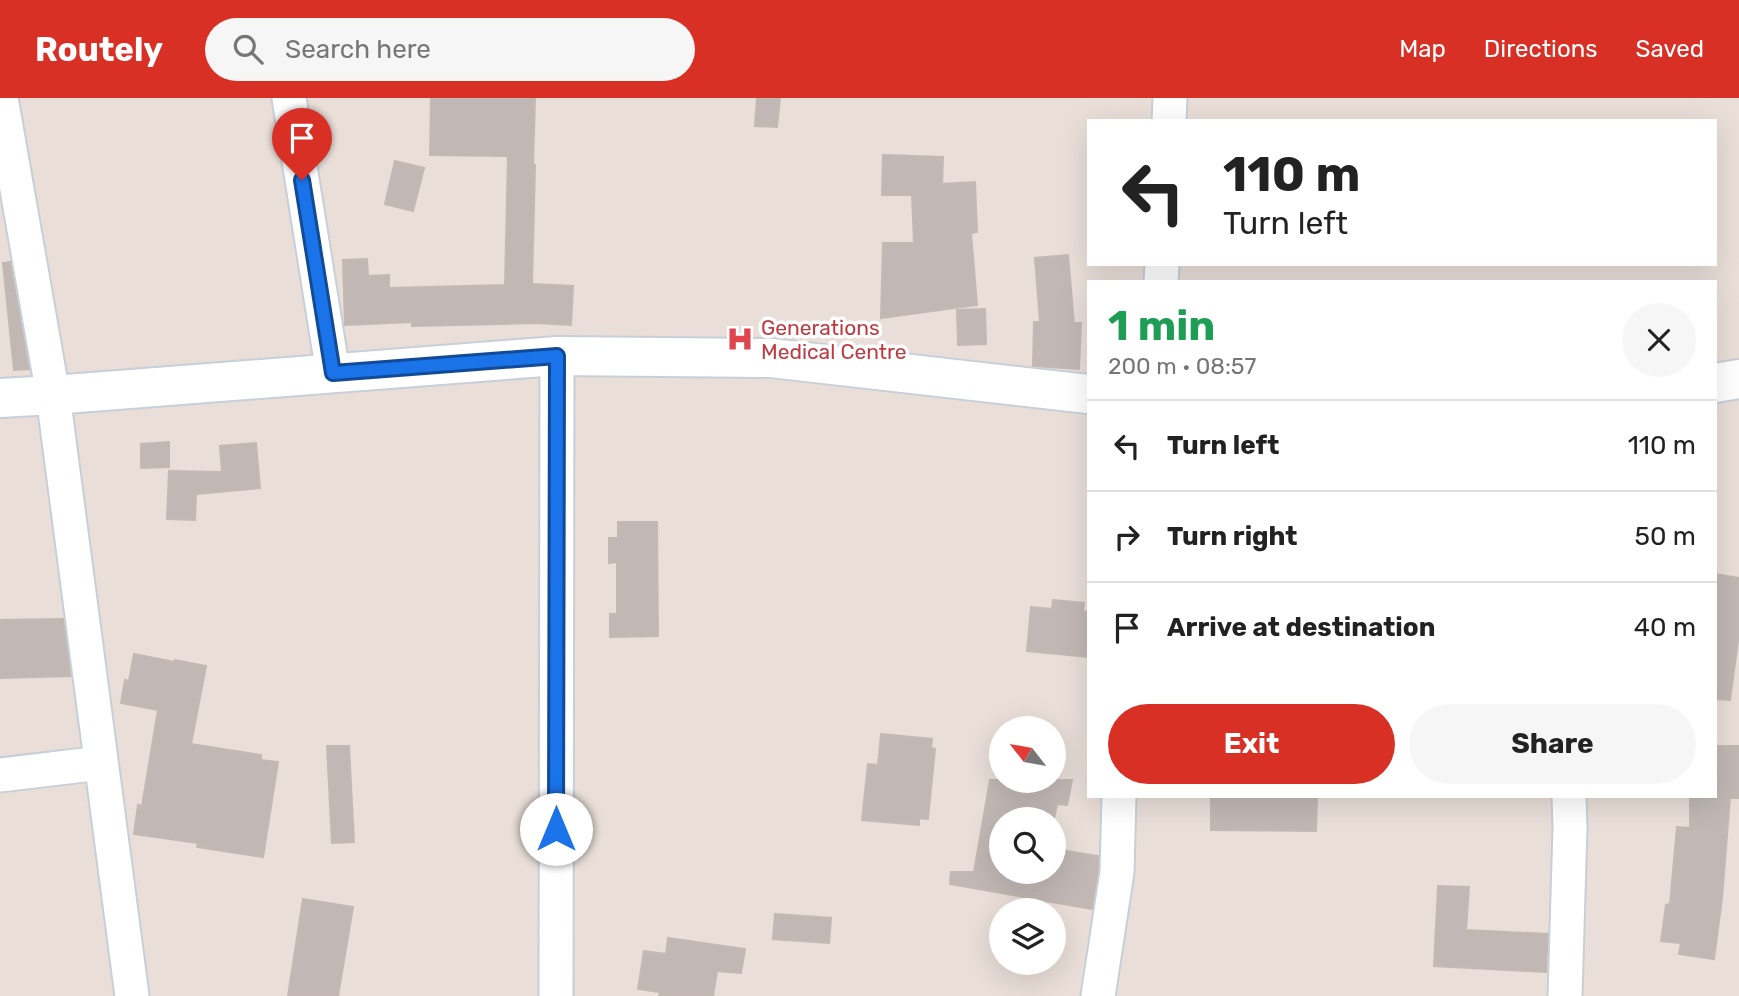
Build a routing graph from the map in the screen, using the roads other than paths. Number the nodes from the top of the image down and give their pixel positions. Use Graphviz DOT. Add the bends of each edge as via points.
graph roads {
  1 [pos="1,98"];
  2 [pos="289,98"];
  3 [pos="1170,98"];
  4 [pos="1169,119"];
  5 [pos="557,356"];
  6 [pos="333,373"];
  7 [pos="1739,379"];
  8 [pos="1717,383"];
  9 [pos="1087,394"];
  10 [pos="53,395"];
  11 [pos="0,398"];
  12 [pos="100,763"];
  13 [pos="0,775"];
  14 [pos="1119,798"];
  15 [pos="1569,798"];
  16 [pos="132,996"];
  17 [pos="555,996"];
  18 [pos="1098,996"];
  19 [pos="1565,996"];
  1 -- 10 [label="street"];
  2 -- 6 [label="street"];
  3 -- 4 [label="street"];
  5 -- 6 [label="street"];
  5 -- 9 [label="street" via="771,358"];
  5 -- 17 [label="street"];
  6 -- 10 [label="street"];
  7 -- 8 [label="street"];
  10 -- 11 [label="street"];
  10 -- 12 [label="street"];
  12 -- 13 [label="street"];
  12 -- 16 [label="street"];
  14 -- 18 [label="street" via="1117,872"];
  15 -- 19 [label="street"];
}
